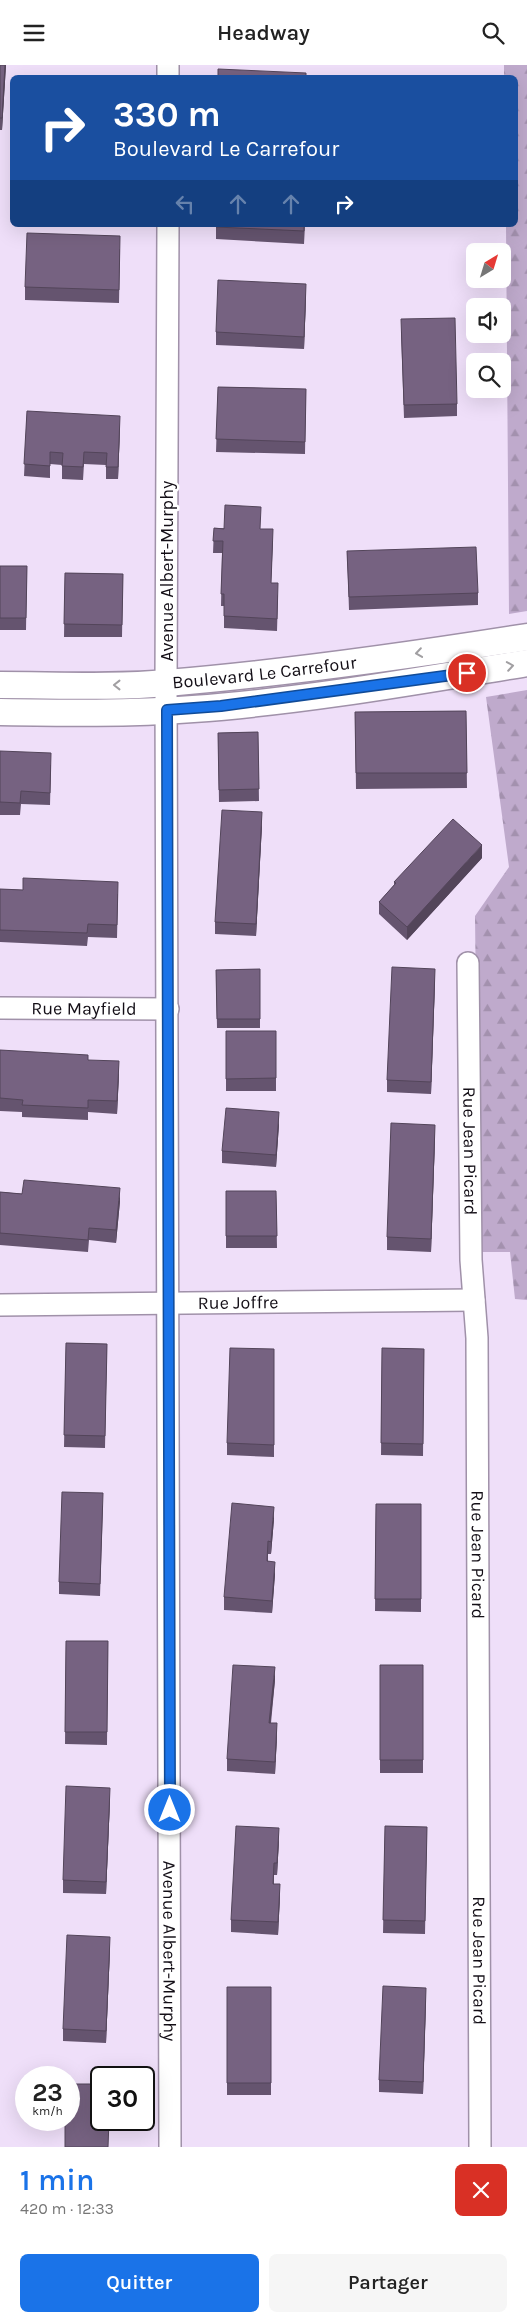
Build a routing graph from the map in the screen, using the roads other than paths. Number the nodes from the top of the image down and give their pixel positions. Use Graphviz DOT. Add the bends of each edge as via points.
graph roads {
  1 [pos="168,227"];
  2 [pos="527,637"];
  3 [pos="527,663"];
  4 [pos="166,683"];
  5 [pos="0,685"];
  6 [pos="167,710"];
  7 [pos="0,713"];
  8 [pos="468,963"];
  9 [pos="0,1008"];
  10 [pos="168,1009"];
  11 [pos="474,1300"];
  12 [pos="169,1304"];
  13 [pos="0,1305"];
  14 [pos="170,2147"];
  15 [pos="480,2147"];
  1 -- 4 [label="street, Avenue Albert-Murphy"];
  2 -- 4 [label="street, Boulevard Le Carrefour, one-way" via="350,664"];
  6 -- 3 [label="street, Boulevard Le Carrefour, one-way" via="304,696"];
  4 -- 5 [label="street, Boulevard Le Carrefour, one-way"];
  4 -- 6 [label="street, Avenue Albert-Murphy"];
  6 -- 7 [label="street, Boulevard Le Carrefour"];
  6 -- 10 [label="street, Avenue Albert-Murphy"];
  8 -- 11 [label="street, Rue Jean Picard"];
  9 -- 10 [label="street, Rue Mayfield"];
  10 -- 12 [label="street, Avenue Albert-Murphy"];
  11 -- 12 [label="street, Rue Joffre"];
  11 -- 15 [label="street, Rue Jean Picard" via="477,1347"];
  12 -- 13 [label="street, Rue Joffre"];
  12 -- 14 [label="street, Avenue Albert-Murphy"];
}
